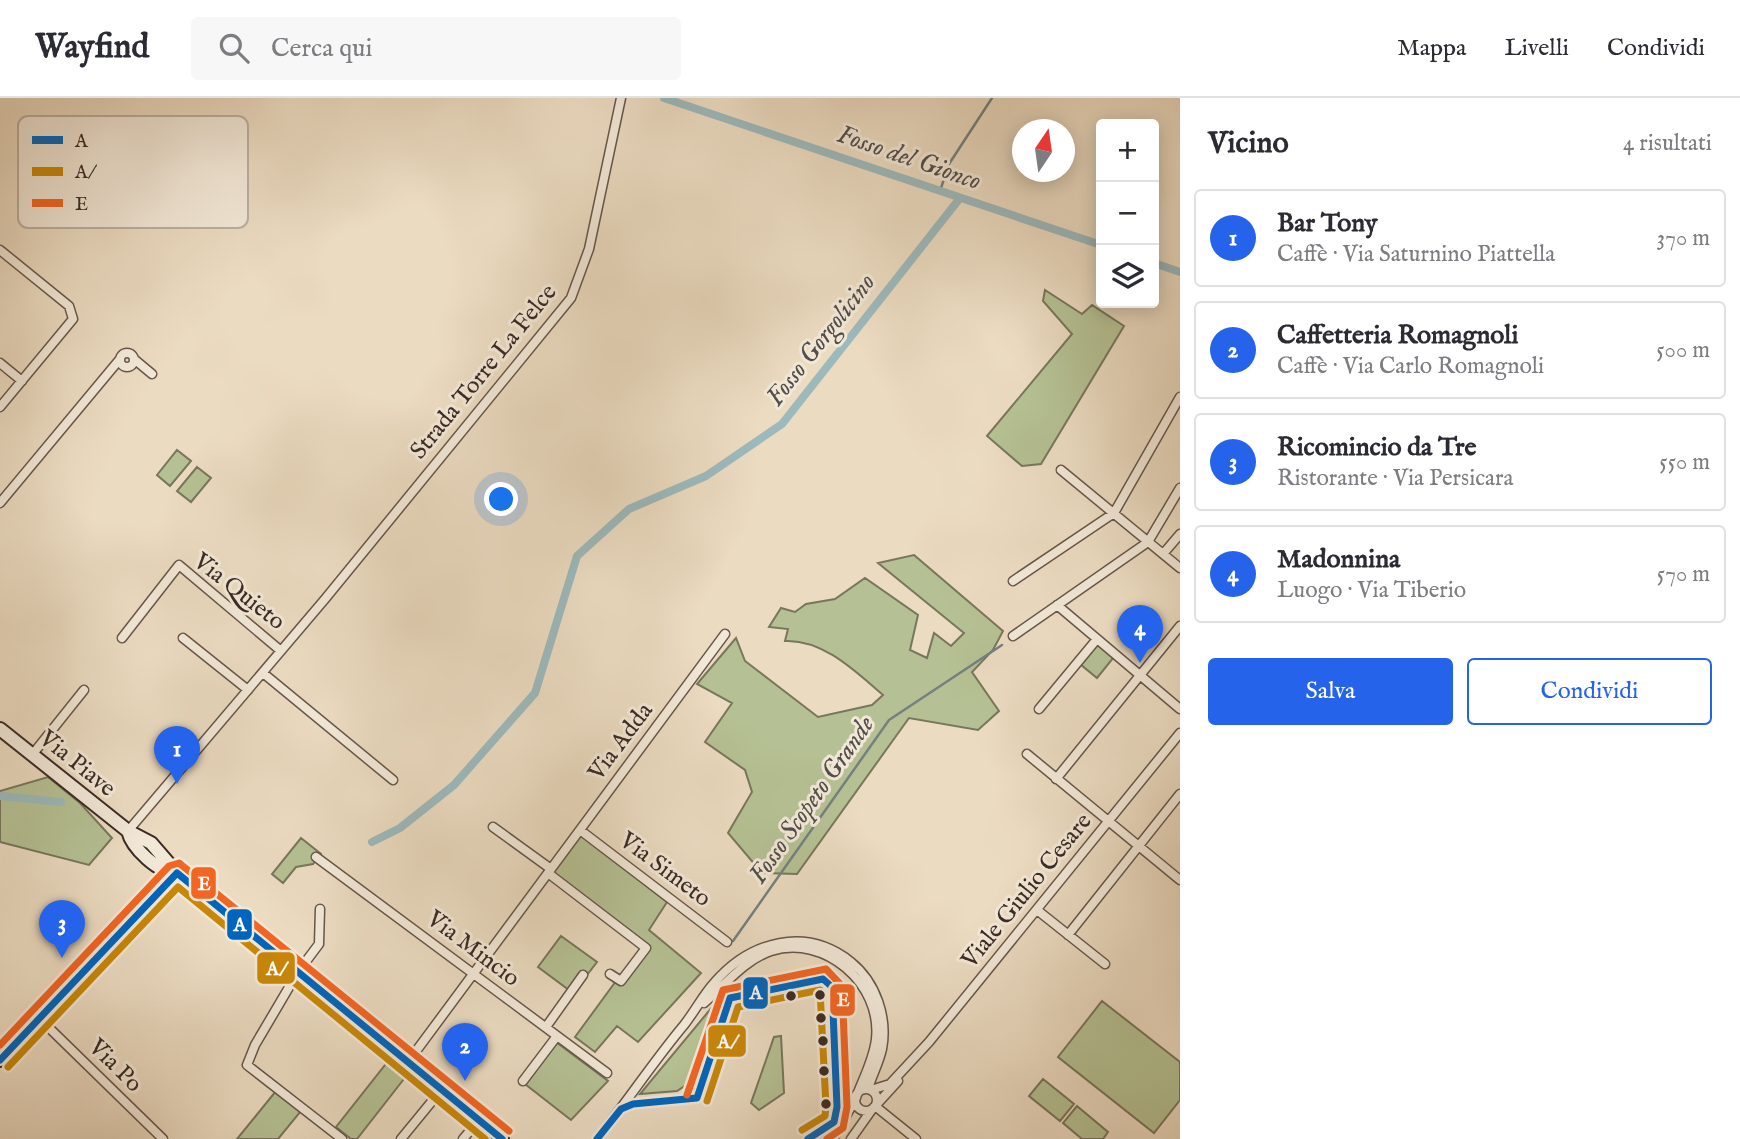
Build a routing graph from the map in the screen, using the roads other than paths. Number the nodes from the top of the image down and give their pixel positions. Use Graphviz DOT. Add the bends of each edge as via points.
graph roads {
  1 [pos="621,98"];
  2 [pos="0,250"];
  3 [pos="120,359"];
  4 [pos="0,363"];
  5 [pos="130,364"];
  6 [pos="110,373"];
  7 [pos="152,374"];
  8 [pos="22,381"];
  9 [pos="1180,397"];
  10 [pos="0,407"];
  11 [pos="1061,470"];
  12 [pos="1180,488"];
  13 [pos="0,503"];
  14 [pos="1114,513"];
  15 [pos="1180,534"];
  16 [pos="1148,542"];
  17 [pos="1163,554"];
  18 [pos="1180,568"];
  19 [pos="1013,581"];
  20 [pos="1056,606"];
  21 [pos="1180,626"];
  22 [pos="726,634"];
  23 [pos="1013,636"];
  24 [pos="122,638"];
  25 [pos="183,638"];
  26 [pos="1097,639"];
  27 [pos="281,651"];
  28 [pos="263,673"];
  29 [pos="1140,675"];
  30 [pos="83,690"];
  31 [pos="248,691"];
  32 [pos="1040,709"];
  33 [pos="1180,709"];
  34 [pos="0,729"];
  35 [pos="1180,733"];
  36 [pos="1027,754"];
  37 [pos="32,755"];
  38 [pos="1056,779"];
  39 [pos="393,780"];
  40 [pos="1180,794"];
  41 [pos="1108,822"];
  42 [pos="493,827"];
  43 [pos="580,830"];
  44 [pos="128,831"];
  45 [pos="1138,846"];
  46 [pos="316,857"];
  47 [pos="550,871"];
  48 [pos="177,873"];
  49 [pos="1180,880"];
  50 [pos="320,909"];
  51 [pos="1037,910"];
  52 [pos="1068,934"];
  53 [pos="727,942"];
  54 [pos="1105,964"];
  55 [pos="298,972"];
  56 [pos="473,973"];
  57 [pos="610,974"];
  58 [pos="583,975"];
  59 [pos="696,1009"];
  60 [pos="40,1019"];
  61 [pos="546,1027"];
  62 [pos="557,1035"];
  63 [pos="0,1059"];
  64 [pos="408,1062"];
  65 [pos="902,1072"];
  66 [pos="607,1073"];
  67 [pos="523,1081"];
  68 [pos="442,1089"];
  69 [pos="870,1090"];
  70 [pos="856,1097"];
  71 [pos="875,1106"];
  72 [pos="479,1120"];
  73 [pos="163,1139"];
  74 [pos="342,1139"];
  75 [pos="401,1139"];
  76 [pos="463,1139"];
  77 [pos="502,1139"];
  78 [pos="597,1139"];
  79 [pos="833,1139"];
  80 [pos="851,1139"];
  81 [pos="916,1139"];
  1 -- 27 [label="street, Strada Torre La Felce" via="589,249 570,298"];
  2 -- 8 [label="street" via="72,313 70,324"];
  3 -- 5 [label="street"];
  3 -- 5 [label="street" via="127,353"];
  3 -- 6 [label="street"];
  4 -- 8 [label="street"];
  5 -- 6 [label="street"];
  5 -- 7 [label="street"];
  6 -- 13 [label="street"];
  8 -- 10 [label="street"];
  9 -- 14 [label="street"];
  11 -- 14 [label="street"];
  12 -- 16 [label="street"];
  14 -- 16 [label="street"];
  14 -- 19 [label="street"];
  15 -- 17 [label="street"];
  16 -- 17 [label="street"];
  16 -- 20 [label="street"];
  17 -- 18 [label="street"];
  20 -- 23 [label="street"];
  20 -- 26 [label="street"];
  21 -- 29 [label="street"];
  22 -- 43 [label="street, Via Adda"];
  24 -- 27 [label="street, Via Quieto" via="179,565"];
  25 -- 31 [label="street"];
  26 -- 29 [label="street"];
  26 -- 32 [label="street"];
  27 -- 28 [label="street, Strada Torre La Felce"];
  28 -- 31 [label="street, Strada Torre La Felce"];
  28 -- 39 [label="street"];
  29 -- 33 [label="street"];
  29 -- 38 [label="street"];
  30 -- 37 [label="street"];
  31 -- 44 [label="street, Strada Torre La Felce"];
  34 -- 37 [label="main road, Via Piave"];
  35 -- 41 [label="street, Viale Giulio Cesare"];
  36 -- 38 [label="street"];
  37 -- 44 [label="main road, Via Piave"];
  38 -- 41 [label="street"];
  40 -- 45 [label="street"];
  41 -- 45 [label="street"];
  41 -- 51 [label="street, Viale Giulio Cesare"];
  42 -- 47 [label="street"];
  43 -- 47 [label="street, Via Adda"];
  43 -- 53 [label="street, Via Simeto"];
  44 -- 48 [label="main road, Via Piave" via="132,844 166,871"];
  45 -- 49 [label="street"];
  45 -- 52 [label="street"];
  46 -- 56 [label="street, Via Mincio"];
  47 -- 56 [label="street, Via Adda"];
  47 -- 57 [label="street" via="646,948 621,981"];
  48 -- 55 [label="main road, Via Piave"];
  48 -- 60 [label="main road"];
  50 -- 55 [label="street" via="319,944"];
  51 -- 52 [label="street"];
  51 -- 65 [label="street, Viale Giulio Cesare"];
  52 -- 54 [label="street"];
  55 -- 64 [label="main road, Via Piave"];
  55 -- 74 [label="street" via="247,1065"];
  56 -- 61 [label="street, Via Mincio"];
  56 -- 64 [label="street, Via Adda"];
  58 -- 61 [label="street"];
  59 -- 69 [label="street" via="722,975 756,949 787,941 830,948 859,969 879,1004 882,1047"];
  59 -- 70 [label="street" via="740,969 771,951 803,949 834,959 862,984 874,1018 873,1051"];
  59 -- 78 [label="street"];
  60 -- 63 [label="main road"];
  60 -- 73 [label="street, Via Po"];
  61 -- 62 [label="street, Via Mincio"];
  62 -- 66 [label="street, Via Mincio"];
  62 -- 67 [label="street"];
  64 -- 68 [label="main road, Via Piave"];
  65 -- 69 [label="street, Viale Giulio Cesare" via="890,1084"];
  65 -- 71 [label="street, Viale Giulio Cesare"];
  68 -- 72 [label="main road, Via Piave"];
  68 -- 75 [label="street"];
  69 -- 70 [label="street, Viale Giulio Cesare"];
  69 -- 71 [label="street" via="877,1097"];
  70 -- 71 [label="street" via="862,1110"];
  70 -- 79 [label="street"];
  71 -- 80 [label="street, Viale Giulio Cesare"];
  71 -- 81 [label="street"];
  72 -- 76 [label="street"];
  72 -- 77 [label="main road, Via Piave"];
}
